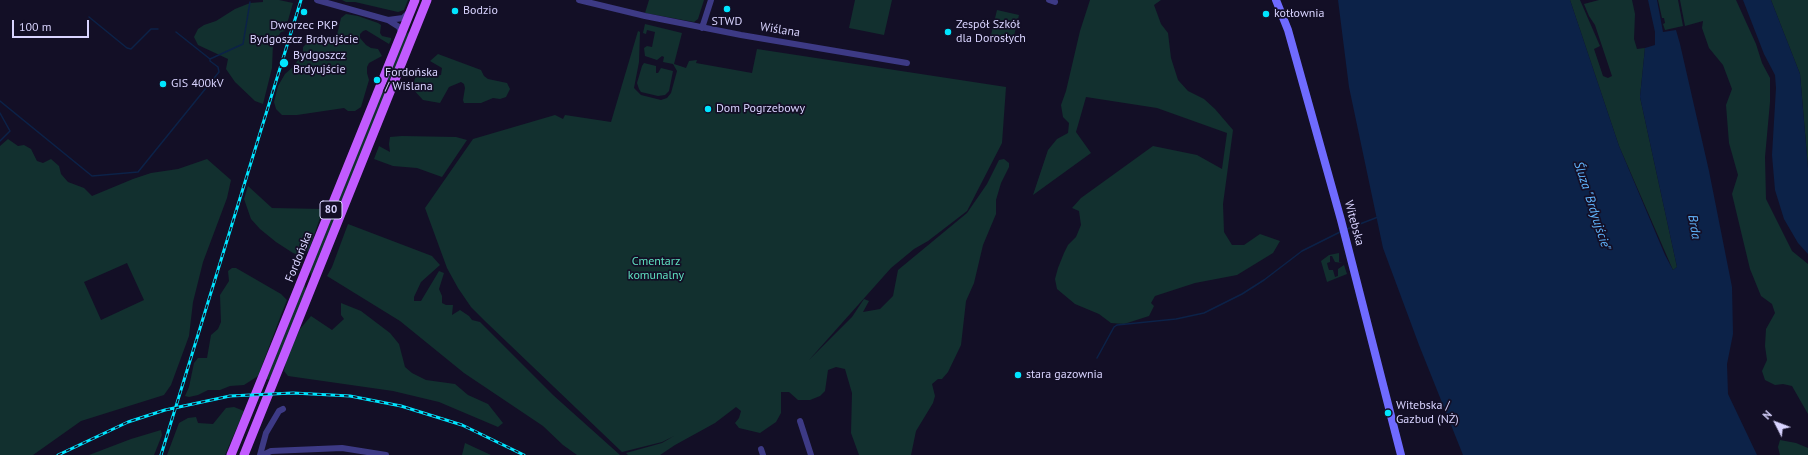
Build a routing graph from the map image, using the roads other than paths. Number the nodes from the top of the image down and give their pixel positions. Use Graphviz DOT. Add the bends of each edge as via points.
graph roads {
  1 [pos="317,0"];
  2 [pos="427,0"];
  3 [pos="579,0"];
  4 [pos="711,0"];
  5 [pos="1276,0"];
  6 [pos="414,3"];
  7 [pos="388,20"];
  8 [pos="702,28"];
  9 [pos="402,35"];
  10 [pos="907,63"];
  11 [pos="283,409"];
  12 [pos="800,421"];
  13 [pos="231,455"];
  14 [pos="244,455"];
  15 [pos="262,455"];
  16 [pos="386,455"];
  17 [pos="811,455"];
  18 [pos="1401,455"];
  1 -- 7 [label="street"];
  2 -- 14 [label="main road, Fordońska / 80"];
  3 -- 8 [label="street, Wiślana"];
  4 -- 8 [label="street"];
  5 -- 18 [label="street, Witebska" via="1288,30 1341,220"];
  6 -- 7 [label="street" via="403,18"];
  6 -- 9 [label="main road, Fordońska / 80"];
  7 -- 9 [label="street" via="399,27"];
  8 -- 10 [label="street, Wiślana"];
  9 -- 13 [label="main road, Fordońska / 80"];
  11 -- 15 [label="street" via="279,411 266,433"];
  12 -- 17 [label="street"];
  15 -- 16 [label="street" via="271,451 342,448"];
}
